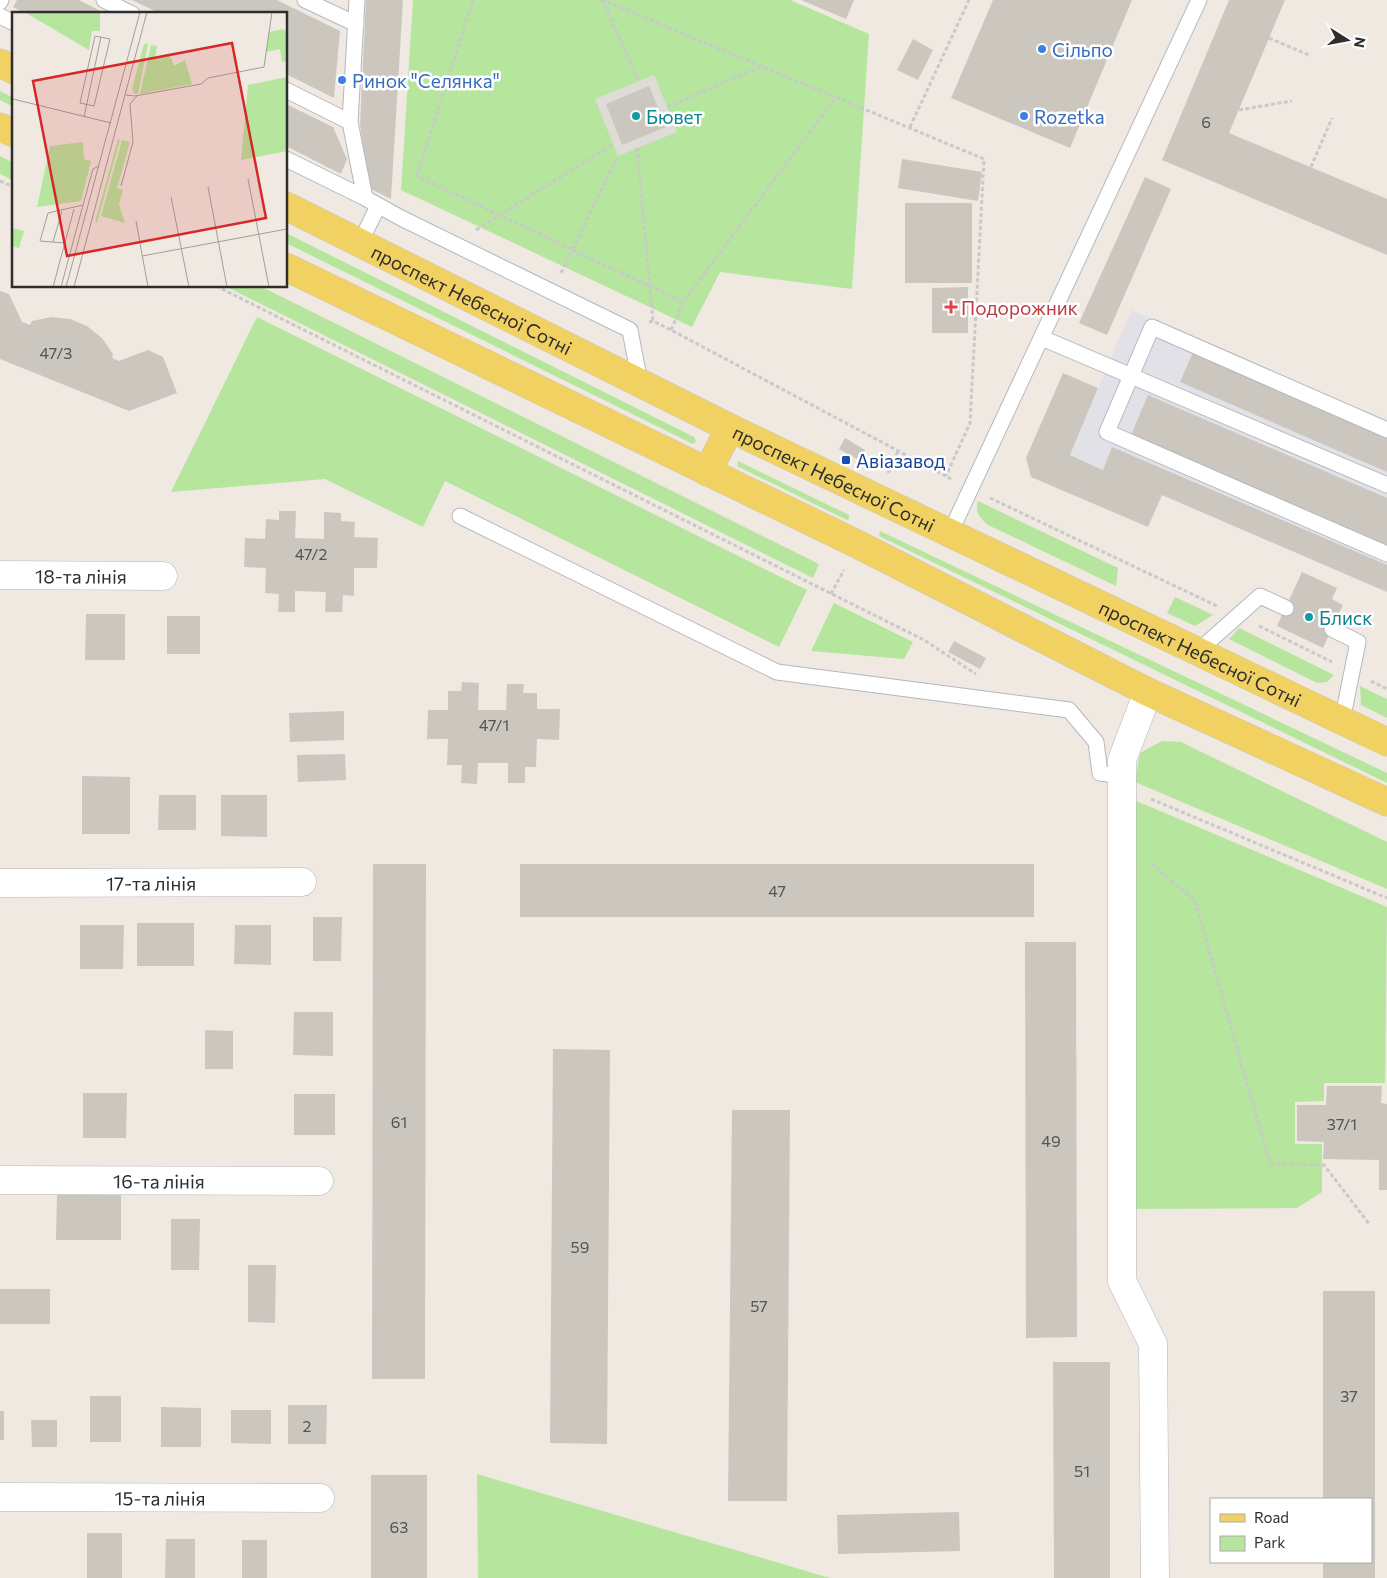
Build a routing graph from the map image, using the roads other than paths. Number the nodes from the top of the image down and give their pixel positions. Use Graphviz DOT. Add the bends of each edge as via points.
graph roads {
  1 [pos="104,0"];
  2 [pos="306,0"];
  3 [pos="357,0"];
  4 [pos="1199,0"];
  5 [pos="128,12"];
  6 [pos="0,16"];
  7 [pos="12,22"];
  8 [pos="356,24"];
  9 [pos="0,63"];
  10 [pos="12,69"];
  11 [pos="288,91"];
  12 [pos="350,122"];
  13 [pos="0,127"];
  14 [pos="12,132"];
  15 [pos="288,160"];
  16 [pos="365,198"];
  17 [pos="378,206"];
  18 [pos="288,207"];
  19 [pos="360,243"];
  20 [pos="288,268"];
  21 [pos="1042,338"];
  22 [pos="1131,376"];
  23 [pos="640,383"];
  24 [pos="730,428"];
  25 [pos="1387,430"];
  26 [pos="707,472"];
  27 [pos="1387,485"];
  28 [pos="460,516"];
  29 [pos="950,533"];
  30 [pos="1387,554"];
  31 [pos="0,575"];
  32 [pos="163,576"];
  33 [pos="1286,608"];
  34 [pos="1332,629"];
  35 [pos="1197,652"];
  36 [pos="1148,692"];
  37 [pos="1342,721"];
  38 [pos="1387,742"];
  39 [pos="1123,782"];
  40 [pos="1387,802"];
  41 [pos="302,882"];
  42 [pos="0,883"];
  43 [pos="0,1180"];
  44 [pos="319,1181"];
  45 [pos="0,1497"];
  46 [pos="320,1498"];
  47 [pos="1155,1578"];
  1 -- 5 [label="lane"];
  2 -- 8 [label="lane"];
  3 -- 8 [label="lane"];
  4 -- 21 [label="lane"];
  6 -- 7 [label="lane"];
  8 -- 12 [label="lane"];
  9 -- 10 [label="main road"];
  11 -- 12 [label="lane"];
  12 -- 16 [label="lane"];
  13 -- 14 [label="main road"];
  15 -- 16 [label="lane"];
  16 -- 17 [label="lane"];
  17 -- 19 [label="lane"];
  17 -- 23 [label="lane" via="630,330"];
  18 -- 19 [label="main road, проспект Небесної Сотні"];
  19 -- 23 [label="main road, проспект Небесної Сотні"];
  20 -- 26 [label="main road"];
  21 -- 22 [label="lane"];
  21 -- 29 [label="lane"];
  22 -- 25 [label="lane" via="1152,327"];
  22 -- 27 [label="lane"];
  22 -- 30 [label="lane" via="1107,432"];
  23 -- 24 [label="main road, проспект Небесної Сотні"];
  24 -- 26 [label="main road"];
  24 -- 29 [label="main road, проспект Небесної Сотні"];
  26 -- 36 [label="main road" via="857,544"];
  28 -- 39 [label="lane" via="777,672 1070,710 1096,742 1100,773"];
  29 -- 35 [label="main road, проспект Небесної Сотні"];
  31 -- 32 [label="street, 18-та лінія"];
  33 -- 35 [label="lane" via="1260,596"];
  34 -- 37 [label="lane" via="1358,642"];
  35 -- 37 [label="main road, проспект Небесної Сотні"];
  36 -- 39 [label="street" via="1122,760"];
  36 -- 40 [label="main road"];
  37 -- 38 [label="main road, проспект Небесної Сотні"];
  39 -- 47 [label="street" via="1122,1281 1153,1344"];
  41 -- 42 [label="street, 17-та лінія"];
  43 -- 44 [label="street, 16-та лінія"];
  45 -- 46 [label="street, 15-та лінія"];
}
